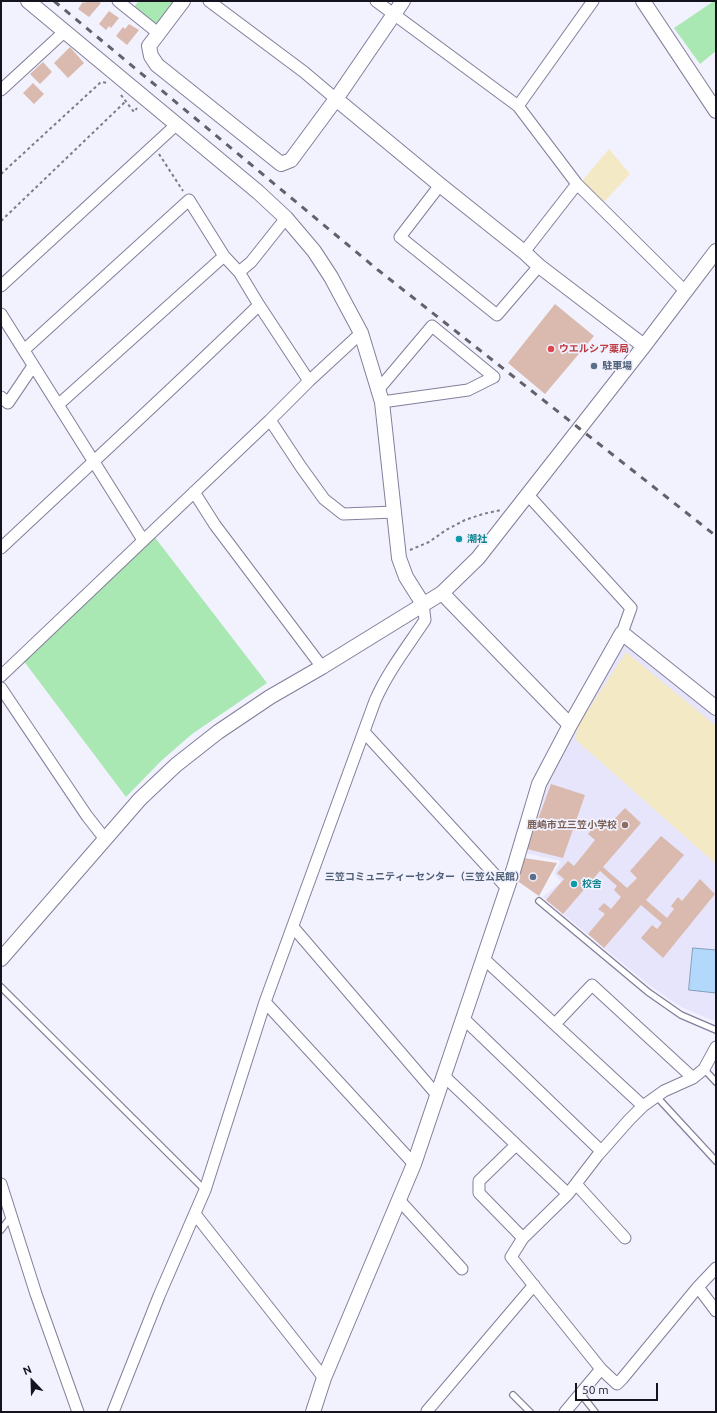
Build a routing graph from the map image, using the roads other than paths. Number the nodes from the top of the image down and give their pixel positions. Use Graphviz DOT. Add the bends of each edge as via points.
graph roads {
  1 [pos="28,1"];
  2 [pos="118,1"];
  3 [pos="183,1"];
  4 [pos="208,1"];
  5 [pos="376,1"];
  6 [pos="403,1"];
  7 [pos="593,1"];
  8 [pos="643,1"];
  9 [pos="394,14"];
  10 [pos="64,32"];
  11 [pos="158,33"];
  12 [pos="1,90"];
  13 [pos="336,99"];
  14 [pos="518,106"];
  15 [pos="716,111"];
  16 [pos="177,124"];
  17 [pos="577,184"];
  18 [pos="440,185"];
  19 [pos="286,218"];
  20 [pos="716,251"];
  21 [pos="524,252"];
  22 [pos="224,256"];
  23 [pos="539,266"];
  24 [pos="239,272"];
  25 [pos="1,286"];
  26 [pos="685,291"];
  27 [pos="259,305"];
  28 [pos="1,314"];
  29 [pos="361,333"];
  30 [pos="644,346"];
  31 [pos="24,350"];
  32 [pos="33,366"];
  33 [pos="309,381"];
  34 [pos="380,396"];
  35 [pos="1,397"];
  36 [pos="58,405"];
  37 [pos="270,420"];
  38 [pos="93,461"];
  39 [pos="194,492"];
  40 [pos="528,495"];
  41 [pos="395,512"];
  42 [pos="143,540"];
  43 [pos="1,548"];
  44 [pos="442,593"];
  45 [pos="423,604"];
  46 [pos="622,633"];
  47 [pos="322,667"];
  48 [pos="1,676"];
  49 [pos="1,688"];
  50 [pos="716,708"];
  51 [pos="570,725"];
  52 [pos="364,732"];
  53 [pos="105,839"];
  54 [pos="507,888"];
  55 [pos="539,901"];
  56 [pos="293,927"];
  57 [pos="483,958"];
  58 [pos="1,959"];
  59 [pos="1,986"];
  60 [pos="266,1002"];
  61 [pos="463,1018"];
  62 [pos="555,1024"];
  63 [pos="716,1030"];
  64 [pos="716,1046"];
  65 [pos="704,1069"];
  66 [pos="444,1076"];
  67 [pos="693,1078"];
  68 [pos="716,1082"];
  69 [pos="438,1094"];
  70 [pos="657,1096"];
  71 [pos="643,1106"];
  72 [pos="516,1145"];
  73 [pos="601,1151"];
  74 [pos="716,1161"];
  75 [pos="414,1164"];
  76 [pos="1,1184"];
  77 [pos="576,1184"];
  78 [pos="205,1190"];
  79 [pos="568,1194"];
  80 [pos="399,1200"];
  81 [pos="195,1214"];
  82 [pos="12,1215"];
  83 [pos="1,1230"];
  84 [pos="523,1238"];
  85 [pos="624,1238"];
  86 [pos="716,1268"];
  87 [pos="462,1269"];
  88 [pos="534,1285"];
  89 [pos="698,1287"];
  90 [pos="716,1311"];
  91 [pos="601,1369"];
  92 [pos="324,1378"];
  93 [pos="581,1394"];
  94 [pos="513,1395"];
  95 [pos="427,1411"];
  96 [pos="78,1412"];
  97 [pos="113,1412"];
  98 [pos="313,1412"];
  99 [pos="530,1412"];
  100 [pos="565,1412"];
  101 [pos="595,1412"];
  1 -- 10 [label="street"];
  2 -- 11 [label="street"];
  3 -- 11 [label="street"];
  4 -- 13 [label="street"];
  5 -- 9 [label="street"];
  6 -- 9 [label="street"];
  7 -- 14 [label="street"];
  8 -- 15 [label="street"];
  9 -- 13 [label="street"];
  9 -- 14 [label="street"];
  10 -- 12 [label="street"];
  10 -- 16 [label="street"];
  11 -- 13 [label="street" via="149,46 151,56 157,64 281,164 291,160"];
  13 -- 18 [label="street"];
  14 -- 17 [label="street"];
  16 -- 19 [label="street"];
  16 -- 25 [label="street"];
  17 -- 21 [label="street"];
  17 -- 26 [label="street"];
  18 -- 21 [label="street"];
  18 -- 23 [label="street" via="400,237 497,315"];
  19 -- 24 [label="street" via="251,262"];
  19 -- 29 [label="street" via="331,278"];
  20 -- 26 [label="street"];
  21 -- 23 [label="street"];
  22 -- 24 [label="street"];
  22 -- 31 [label="street" via="189,200"];
  22 -- 36 [label="street"];
  23 -- 30 [label="street"];
  24 -- 27 [label="street"];
  26 -- 30 [label="street"];
  27 -- 33 [label="street"];
  27 -- 38 [label="street" via="188,375"];
  28 -- 31 [label="street"];
  29 -- 33 [label="street"];
  29 -- 34 [label="street"];
  30 -- 40 [label="street"];
  31 -- 32 [label="street"];
  32 -- 35 [label="street" via="8,403"];
  32 -- 36 [label="street"];
  33 -- 37 [label="street"];
  34 -- 34 [label="street" via="432,326 494,377 468,390"];
  34 -- 41 [label="street"];
  36 -- 38 [label="street"];
  37 -- 39 [label="street"];
  37 -- 41 [label="street" via="324,499 343,514"];
  38 -- 42 [label="street"];
  38 -- 43 [label="street"];
  39 -- 42 [label="street"];
  39 -- 47 [label="street" via="215,525"];
  40 -- 44 [label="street" via="478,558"];
  40 -- 46 [label="street" via="631,608"];
  41 -- 45 [label="street" via="399,554 406,577"];
  42 -- 48 [label="street"];
  44 -- 45 [label="street"];
  44 -- 51 [label="street"];
  45 -- 47 [label="street"];
  45 -- 52 [label="street" via="425,620 382,685"];
  46 -- 50 [label="street"];
  46 -- 51 [label="street"];
  47 -- 53 [label="street" via="270,697 218,732 176,765 140,799"];
  49 -- 53 [label="street"];
  51 -- 54 [label="street" via="539,784"];
  52 -- 54 [label="street"];
  52 -- 56 [label="street"];
  53 -- 58 [label="street"];
  54 -- 57 [label="street"];
  55 -- 63 [label="lane" via="648,992 681,1015"];
  56 -- 60 [label="street"];
  56 -- 69 [label="street"];
  57 -- 61 [label="street"];
  57 -- 62 [label="street"];
  59 -- 78 [label="lane"];
  60 -- 75 [label="street"];
  60 -- 78 [label="street"];
  61 -- 66 [label="street"];
  61 -- 73 [label="street"];
  62 -- 67 [label="street" via="592,985"];
  62 -- 71 [label="street"];
  64 -- 65 [label="street"];
  65 -- 67 [label="street"];
  65 -- 68 [label="lane"];
  66 -- 69 [label="street"];
  66 -- 72 [label="street"];
  67 -- 70 [label="street"];
  69 -- 75 [label="street"];
  70 -- 71 [label="street"];
  70 -- 74 [label="lane"];
  71 -- 73 [label="street"];
  72 -- 79 [label="street"];
  72 -- 84 [label="street" via="479,1181 479,1193"];
  73 -- 77 [label="street"];
  75 -- 80 [label="street"];
  76 -- 82 [label="street"];
  77 -- 79 [label="street"];
  77 -- 85 [label="street"];
  78 -- 81 [label="street"];
  79 -- 84 [label="street"];
  80 -- 87 [label="street"];
  80 -- 92 [label="street"];
  81 -- 92 [label="street"];
  81 -- 97 [label="street"];
  82 -- 83 [label="lane"];
  82 -- 96 [label="street" via="36,1294"];
  84 -- 88 [label="street" via="511,1257"];
  86 -- 89 [label="street"];
  88 -- 91 [label="street"];
  88 -- 95 [label="street"];
  89 -- 90 [label="street"];
  89 -- 91 [label="street" via="617,1384"];
  91 -- 93 [label="street"];
  92 -- 98 [label="street"];
  93 -- 100 [label="street"];
  93 -- 101 [label="lane"];
  94 -- 99 [label="lane"];
}
